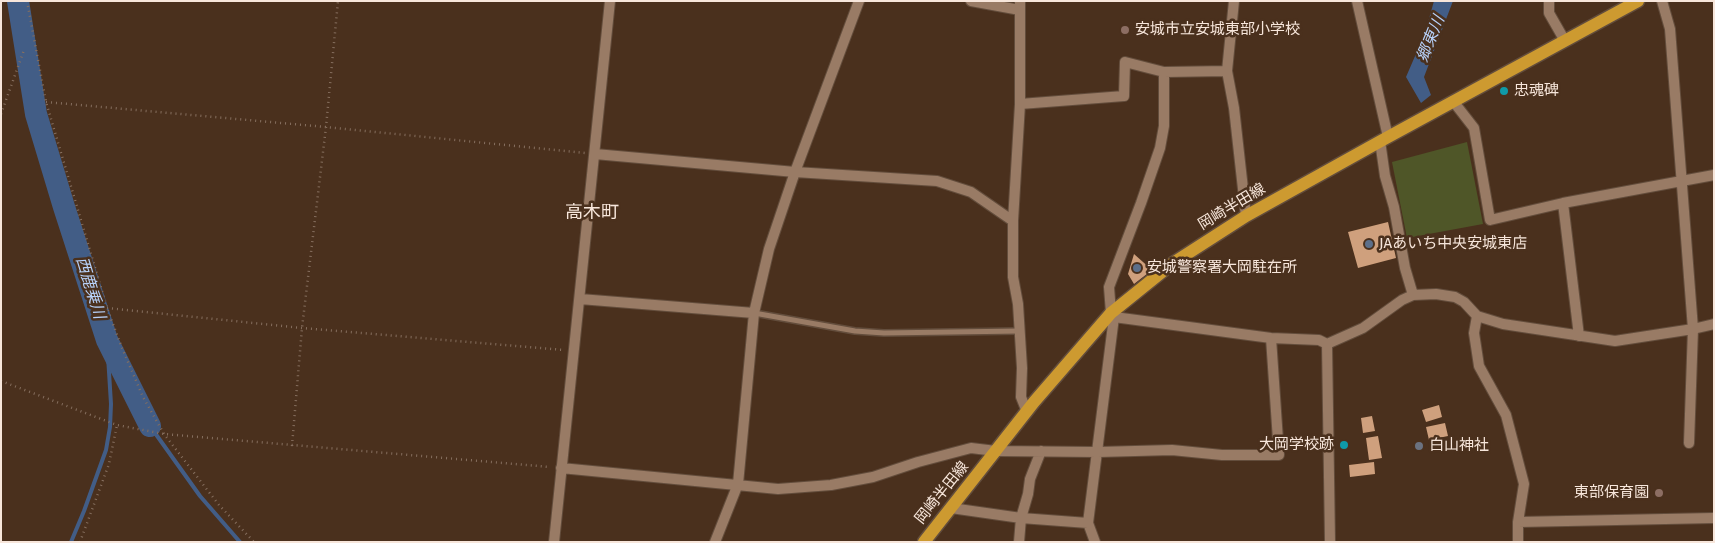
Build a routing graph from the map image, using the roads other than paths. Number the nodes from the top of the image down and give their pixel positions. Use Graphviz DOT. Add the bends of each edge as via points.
graph roads {
  1 [pos="610,1"];
  2 [pos="858,1"];
  3 [pos="972,1"];
  4 [pos="1234,1"];
  5 [pos="1357,1"];
  6 [pos="1549,1"];
  7 [pos="1638,1"];
  8 [pos="1662,1"];
  9 [pos="1020,6"];
  10 [pos="1565,40"];
  11 [pos="1227,70"];
  12 [pos="1164,72"];
  13 [pos="1453,101"];
  14 [pos="1020,104"];
  15 [pos="1384,139"];
  16 [pos="595,154"];
  17 [pos="795,172"];
  18 [pos="1714,175"];
  19 [pos="1683,180"];
  20 [pos="1563,203"];
  21 [pos="1246,216"];
  22 [pos="1013,221"];
  23 [pos="1413,295"];
  24 [pos="580,299"];
  25 [pos="754,313"];
  26 [pos="1112,315"];
  27 [pos="1477,316"];
  28 [pos="1714,324"];
  29 [pos="1694,329"];
  30 [pos="1019,331"];
  31 [pos="1579,336"];
  32 [pos="1271,338"];
  33 [pos="1327,344"];
  34 [pos="1027,412"];
  35 [pos="1690,443"];
  36 [pos="996,451"];
  37 [pos="1041,451"];
  38 [pos="1098,452"];
  39 [pos="561,468"];
  40 [pos="738,484"];
  41 [pos="951,508"];
  42 [pos="1021,518"];
  43 [pos="1714,518"];
  44 [pos="1518,522"];
  45 [pos="1088,523"];
  46 [pos="554,542"];
  47 [pos="715,542"];
  48 [pos="924,542"];
  49 [pos="1019,542"];
  50 [pos="1095,542"];
  51 [pos="1330,542"];
  52 [pos="1518,542"];
  1 -- 16 [label="street"];
  2 -- 17 [label="street"];
  3 -- 9 [label="street"];
  4 -- 11 [label="street"];
  5 -- 15 [label="street"];
  6 -- 10 [label="street" via="1549,14"];
  7 -- 10 [label="main road, 岡崎半田線"];
  8 -- 19 [label="street" via="1670,29"];
  9 -- 14 [label="street"];
  10 -- 13 [label="main road, 岡崎半田線"];
  11 -- 12 [label="street"];
  11 -- 21 [label="street"];
  12 -- 14 [label="street" via="1125,62 1124,96"];
  12 -- 26 [label="street" via="1164,126 1160,148 1109,287"];
  13 -- 15 [label="main road, 岡崎半田線"];
  13 -- 20 [label="street" via="1474,128 1490,220"];
  14 -- 22 [label="street"];
  15 -- 21 [label="main road, 岡崎半田線"];
  15 -- 23 [label="street" via="1385,176"];
  16 -- 17 [label="street"];
  16 -- 24 [label="street"];
  17 -- 22 [label="street" via="937,181 971,192"];
  17 -- 25 [label="street" via="769,249"];
  18 -- 19 [label="street"];
  19 -- 20 [label="street"];
  19 -- 29 [label="street"];
  20 -- 31 [label="street"];
  21 -- 26 [label="main road, 岡崎半田線" via="1173,263"];
  22 -- 30 [label="street" via="1013,276"];
  23 -- 27 [label="street" via="1455,297"];
  23 -- 33 [label="street" via="1363,328"];
  24 -- 25 [label="street"];
  24 -- 39 [label="street"];
  25 -- 30 [label="lane" via="884,333"];
  25 -- 40 [label="street"];
  26 -- 32 [label="street"];
  26 -- 34 [label="main road, 岡崎半田線"];
  26 -- 38 [label="street"];
  27 -- 31 [label="street" via="1503,324"];
  27 -- 44 [label="street" via="1474,333 1479,366 1506,416 1524,484"];
  28 -- 29 [label="street"];
  29 -- 31 [label="street" via="1615,341"];
  29 -- 35 [label="street"];
  30 -- 34 [label="street" via="1021,397"];
  32 -- 33 [label="street" via="1319,340"];
  32 -- 38 [label="street" via="1279,455 1222,455 1172,450"];
  33 -- 51 [label="street"];
  34 -- 36 [label="main road, 岡崎半田線"];
  36 -- 37 [label="street"];
  36 -- 40 [label="street" via="971,448 873,477 831,485 778,488"];
  36 -- 41 [label="main road, 岡崎半田線"];
  37 -- 38 [label="street"];
  37 -- 42 [label="street" via="1030,479"];
  38 -- 45 [label="street"];
  39 -- 40 [label="street"];
  39 -- 46 [label="street"];
  40 -- 47 [label="street"];
  41 -- 42 [label="street"];
  41 -- 48 [label="main road, 岡崎半田線"];
  42 -- 45 [label="street"];
  42 -- 49 [label="street"];
  43 -- 44 [label="street"];
  44 -- 52 [label="street"];
  45 -- 50 [label="street"];
}
